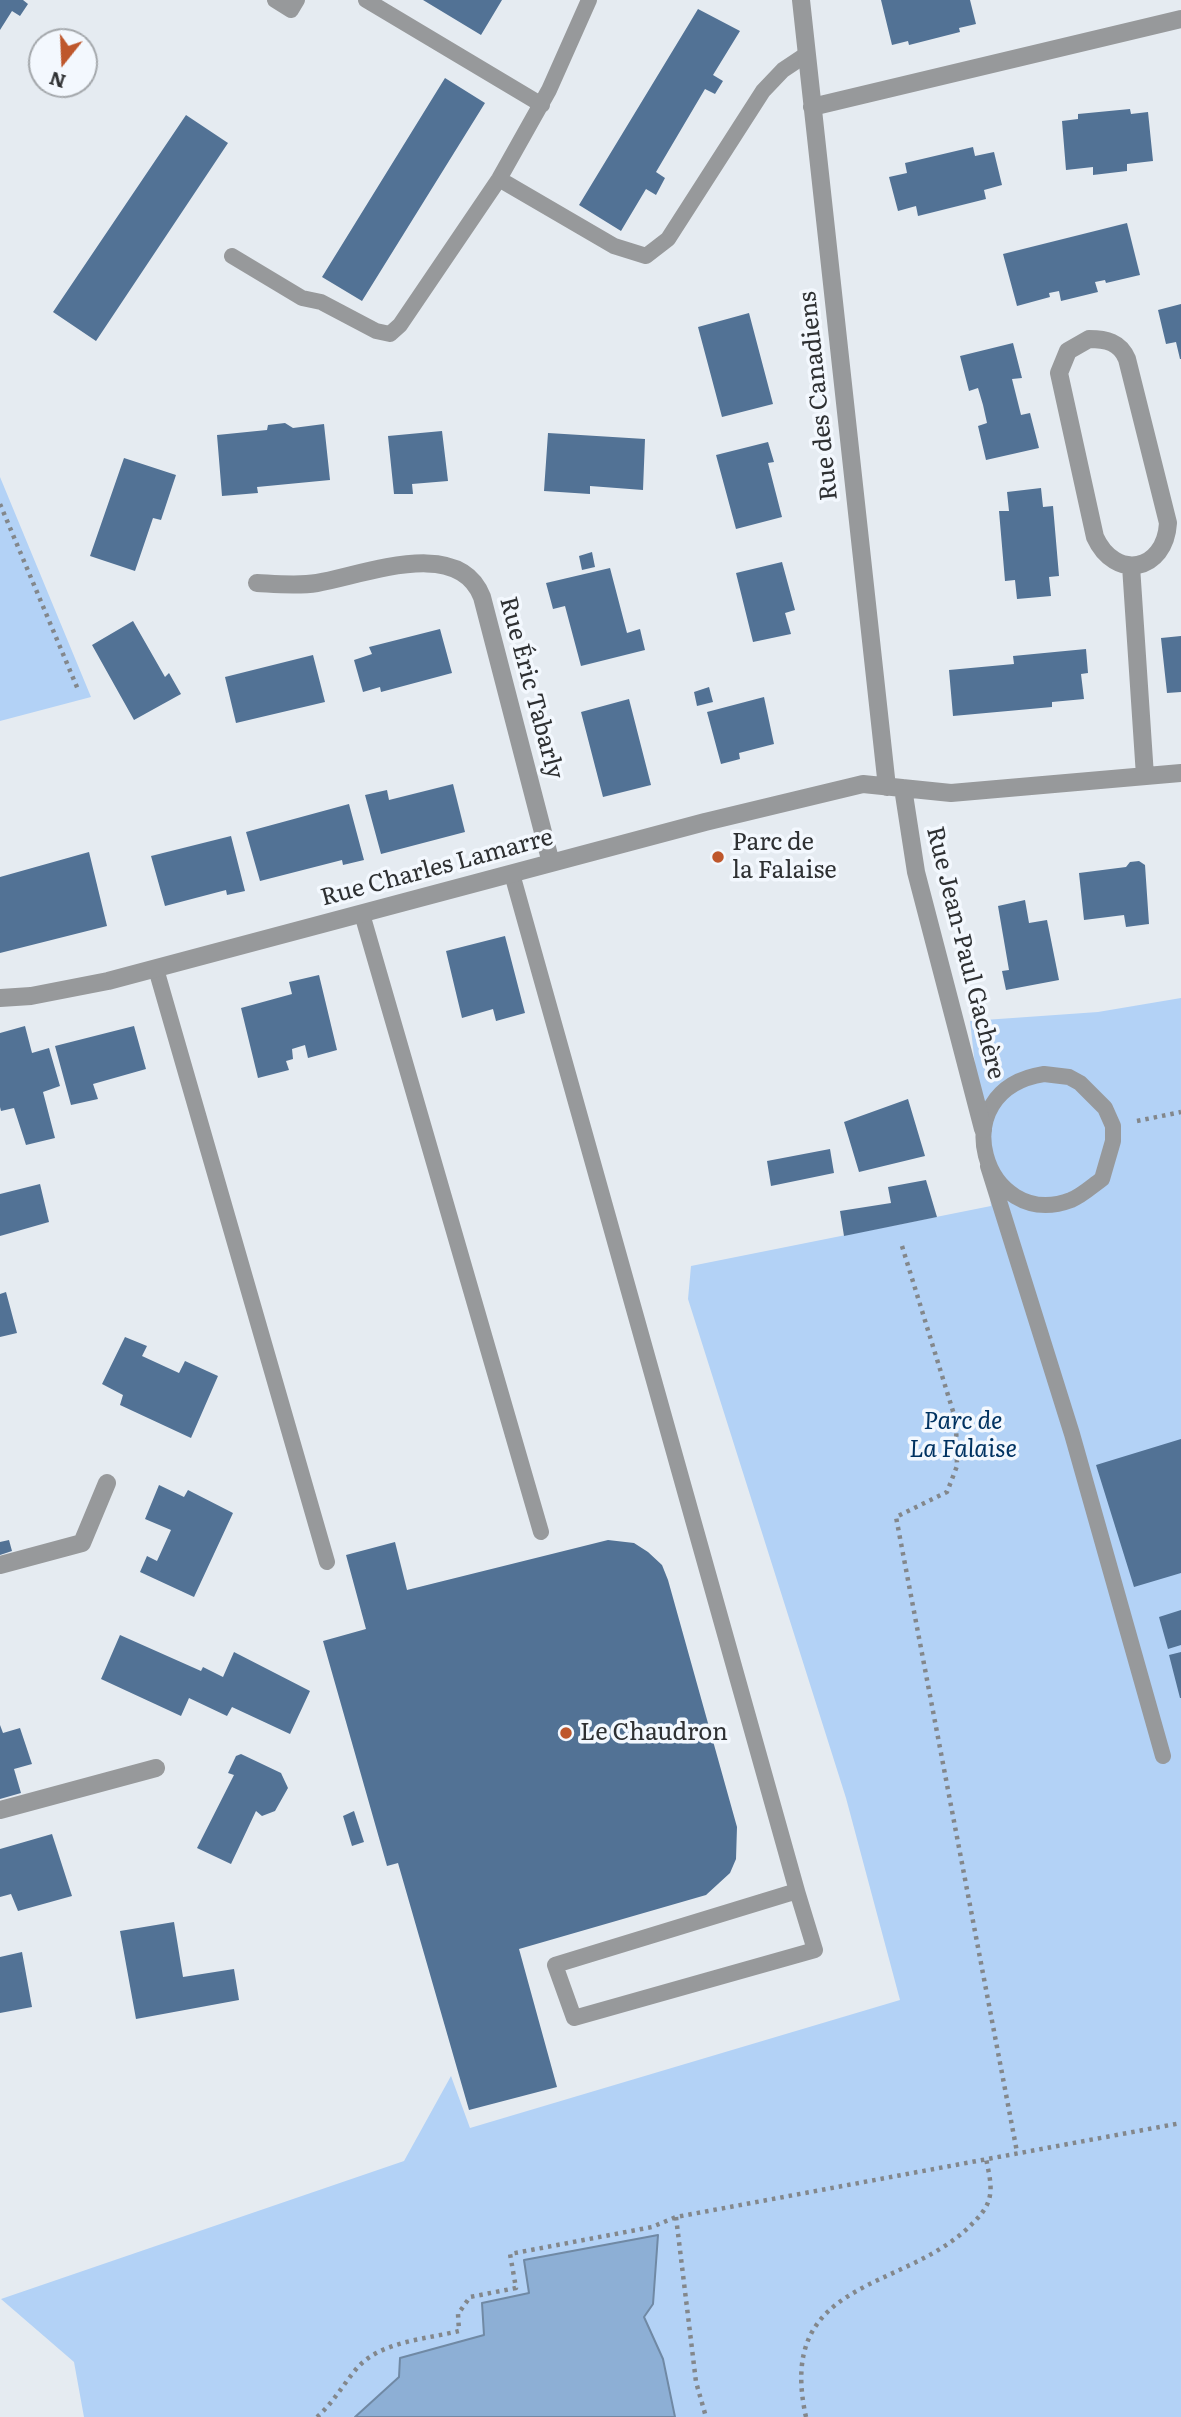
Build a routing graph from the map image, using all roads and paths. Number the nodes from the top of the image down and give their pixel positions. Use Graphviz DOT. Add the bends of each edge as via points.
graph roads {
  1 [pos="275,0"];
  2 [pos="297,0"];
  3 [pos="366,0"];
  4 [pos="589,0"];
  5 [pos="801,0"];
  6 [pos="1181,19"];
  7 [pos="807,54"];
  8 [pos="542,105"];
  9 [pos="812,107"];
  10 [pos="499,178"];
  11 [pos="232,256"];
  12 [pos="0,504"];
  13 [pos="1131,566"];
  14 [pos="257,583"];
  15 [pos="79,692"];
  16 [pos="1181,773"];
  17 [pos="1145,776"];
  18 [pos="895,788"];
  19 [pos="551,863"];
  20 [pos="512,874"];
  21 [pos="362,914"];
  22 [pos="156,969"];
  23 [pos="0,998"];
  24 [pos="1181,1112"];
  25 [pos="1112,1126"];
  26 [pos="983,1129"];
  27 [pos="988,1166"];
  28 [pos="902,1246"];
  29 [pos="107,1483"];
  30 [pos="541,1532"];
  31 [pos="327,1562"];
  32 [pos="0,1565"];
  33 [pos="1163,1756"];
  34 [pos="156,1768"];
  35 [pos="0,1810"];
  36 [pos="797,1891"];
  37 [pos="1181,2123"];
  38 [pos="1017,2152"];
  39 [pos="986,2158"];
  40 [pos="676,2217"];
  41 [pos="317,2417"];
  42 [pos="706,2417"];
  43 [pos="806,2417"];
  1 -- 2 [label="lane" via="291,10"];
  3 -- 8 [label="lane"];
  4 -- 8 [label="lane"];
  5 -- 7 [label="street, Rue des Canadiens"];
  6 -- 9 [label="street"];
  7 -- 9 [label="street, Rue des Canadiens"];
  7 -- 10 [label="lane" via="772,80 668,239 646,256 614,246"];
  8 -- 10 [label="lane"];
  9 -- 18 [label="street, Rue des Canadiens"];
  10 -- 11 [label="lane" via="390,334 302,298"];
  12 -- 15 [label="path"];
  13 -- 13 [label="street" via="1154,557 1167,536 1168,523 1123,349 1113,342 1089,339 1078,343 1062,361 1060,386 1095,537 1108,557"];
  13 -- 17 [label="street"];
  14 -- 19 [label="street, Rue Éric Tabarly" via="314,584 426,563 457,568 468,575 482,597"];
  16 -- 17 [label="street, Rue Charles Lamarre"];
  17 -- 18 [label="street, Rue Charles Lamarre" via="951,793"];
  18 -- 19 [label="street, Rue Charles Lamarre" via="863,784"];
  18 -- 26 [label="street, Rue Jean-Paul Gachère"];
  19 -- 20 [label="street, Rue Charles Lamarre"];
  20 -- 21 [label="street, Rue Charles Lamarre"];
  20 -- 36 [label="lane"];
  21 -- 22 [label="street, Rue Charles Lamarre"];
  21 -- 30 [label="lane"];
  22 -- 23 [label="street, Rue Charles Lamarre" via="65,990"];
  22 -- 31 [label="lane"];
  24 -- 25 [label="path"];
  25 -- 26 [label="lane" via="1099,1098 1080,1083 1044,1074 1019,1080 999,1095"];
  25 -- 27 [label="lane" via="1111,1153 1102,1179 1070,1200 1029,1202 1004,1188"];
  26 -- 27 [label="lane"];
  27 -- 33 [label="lane" via="1072,1434"];
  28 -- 38 [label="path" via="956,1421 957,1466 947,1492 896,1517"];
  29 -- 32 [label="street" via="82,1542"];
  34 -- 35 [label="street"];
  36 -- 36 [label="lane" via="555,1965 574,2018 815,1950"];
  37 -- 38 [label="path"];
  38 -- 39 [label="path"];
  39 -- 40 [label="path"];
  39 -- 43 [label="path" via="990,2194 978,2219 947,2245 854,2290 818,2325 805,2356"];
  40 -- 41 [label="path" via="652,2227 510,2255 516,2288 470,2297 458,2314 459,2331 382,2349 359,2365"];
  40 -- 42 [label="path" via="696,2382"];
}
